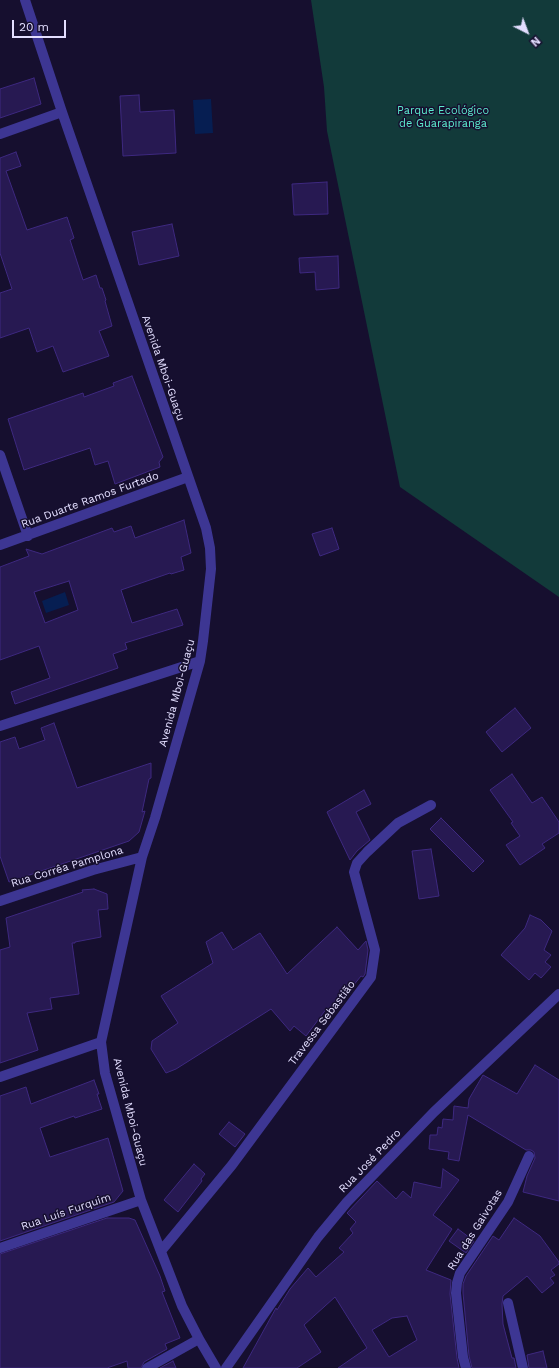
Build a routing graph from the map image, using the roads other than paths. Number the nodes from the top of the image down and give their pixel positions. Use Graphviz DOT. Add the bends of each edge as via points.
graph roads {
  1 [pos="25,0"];
  2 [pos="62,112"];
  3 [pos="0,134"];
  4 [pos="0,455"];
  5 [pos="188,477"];
  6 [pos="28,536"];
  7 [pos="0,545"];
  8 [pos="200,661"];
  9 [pos="0,726"];
  10 [pos="431,805"];
  11 [pos="142,857"];
  12 [pos="0,901"];
  13 [pos="559,994"];
  14 [pos="102,1042"];
  15 [pos="0,1077"];
  16 [pos="529,1156"];
  17 [pos="141,1200"];
  18 [pos="0,1248"];
  19 [pos="161,1251"];
  20 [pos="508,1303"];
  21 [pos="199,1339"];
  22 [pos="147,1368"];
  23 [pos="216,1368"];
  24 [pos="226,1368"];
  25 [pos="466,1368"];
  26 [pos="523,1368"];
  1 -- 2 [label="street, Avenida Mboi-Guaçu"];
  2 -- 3 [label="street"];
  2 -- 5 [label="street, Avenida Mboi-Guaçu"];
  4 -- 6 [label="street"];
  5 -- 6 [label="street, Rua Duarte Ramos Furtado"];
  5 -- 8 [label="street, Avenida Mboi-Guaçu" via="206,528 211,569"];
  6 -- 7 [label="street, Rua Duarte Ramos Furtado"];
  8 -- 9 [label="street"];
  8 -- 11 [label="street, Avenida Mboi-Guaçu"];
  10 -- 19 [label="street, Travessa Sebastião" via="398,823 357,863 354,872 375,950 371,977 232,1165"];
  11 -- 12 [label="street, Rua Corrêa Pamplona" via="93,870"];
  11 -- 14 [label="street, Avenida Mboi-Guaçu"];
  13 -- 24 [label="street, Rua José Pedro" via="434,1112 347,1202 318,1237"];
  14 -- 15 [label="street"];
  14 -- 17 [label="street, Avenida Mboi-Guaçu" via="105,1073"];
  16 -- 25 [label="street, Rua das Gaivotas" via="508,1202 460,1273 457,1283 456,1293"];
  17 -- 18 [label="street, Rua Luís Furquim"];
  17 -- 19 [label="street, Avenida Mboi-Guaçu"];
  19 -- 21 [label="street, Avenida Mboi-Guaçu" via="182,1306"];
  20 -- 26 [label="street"];
  21 -- 22 [label="street"];
  21 -- 23 [label="street, Avenida Mboi-Guaçu"];
}
